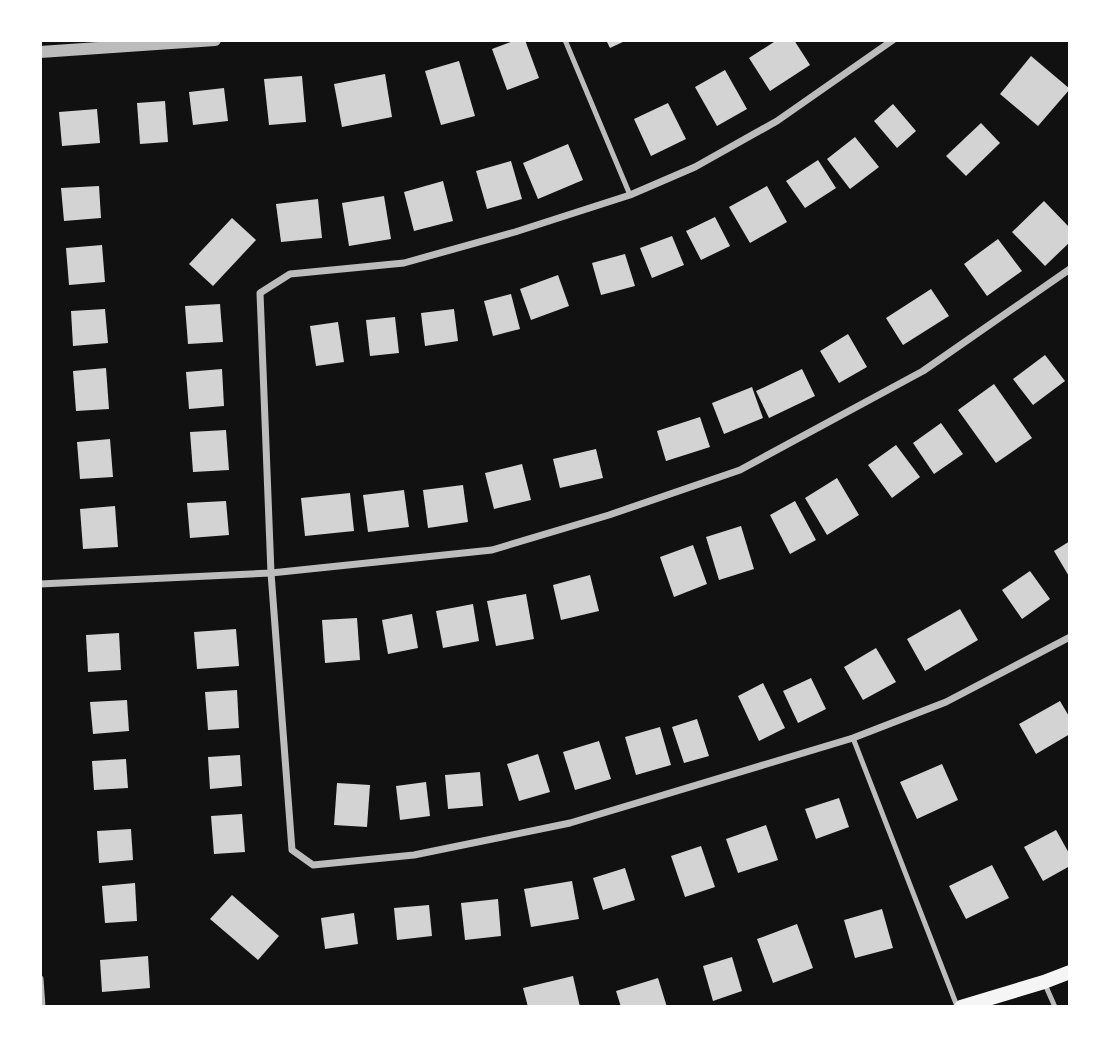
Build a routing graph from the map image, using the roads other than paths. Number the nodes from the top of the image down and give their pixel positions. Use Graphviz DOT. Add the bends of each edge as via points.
graph roads {
  1 [pos="215,40"];
  2 [pos="565,40"];
  3 [pos="893,40"];
  4 [pos="40,52"];
  5 [pos="630,195"];
  6 [pos="1070,270"];
  7 [pos="271,573"];
  8 [pos="40,584"];
  9 [pos="1070,637"];
  10 [pos="853,738"];
  11 [pos="1070,972"];
  12 [pos="40,979"];
  13 [pos="1044,982"];
  14 [pos="42,1007"];
  15 [pos="959,1007"];
  16 [pos="1055,1007"];
  1 -- 4 [label="street"];
  2 -- 5 [label="lane"];
  3 -- 5 [label="street" via="777,121 695,167"];
  5 -- 7 [label="street" via="404,262 290,274 260,293"];
  6 -- 7 [label="street" via="923,371 740,470 492,550"];
  7 -- 8 [label="street"];
  7 -- 10 [label="street" via="292,850 313,865 414,855 570,822"];
  9 -- 10 [label="street" via="946,702"];
  10 -- 15 [label="lane"];
  11 -- 13 [label="main road"];
  12 -- 14 [label="street"];
  13 -- 15 [label="main road"];
  13 -- 16 [label="lane"];
}
